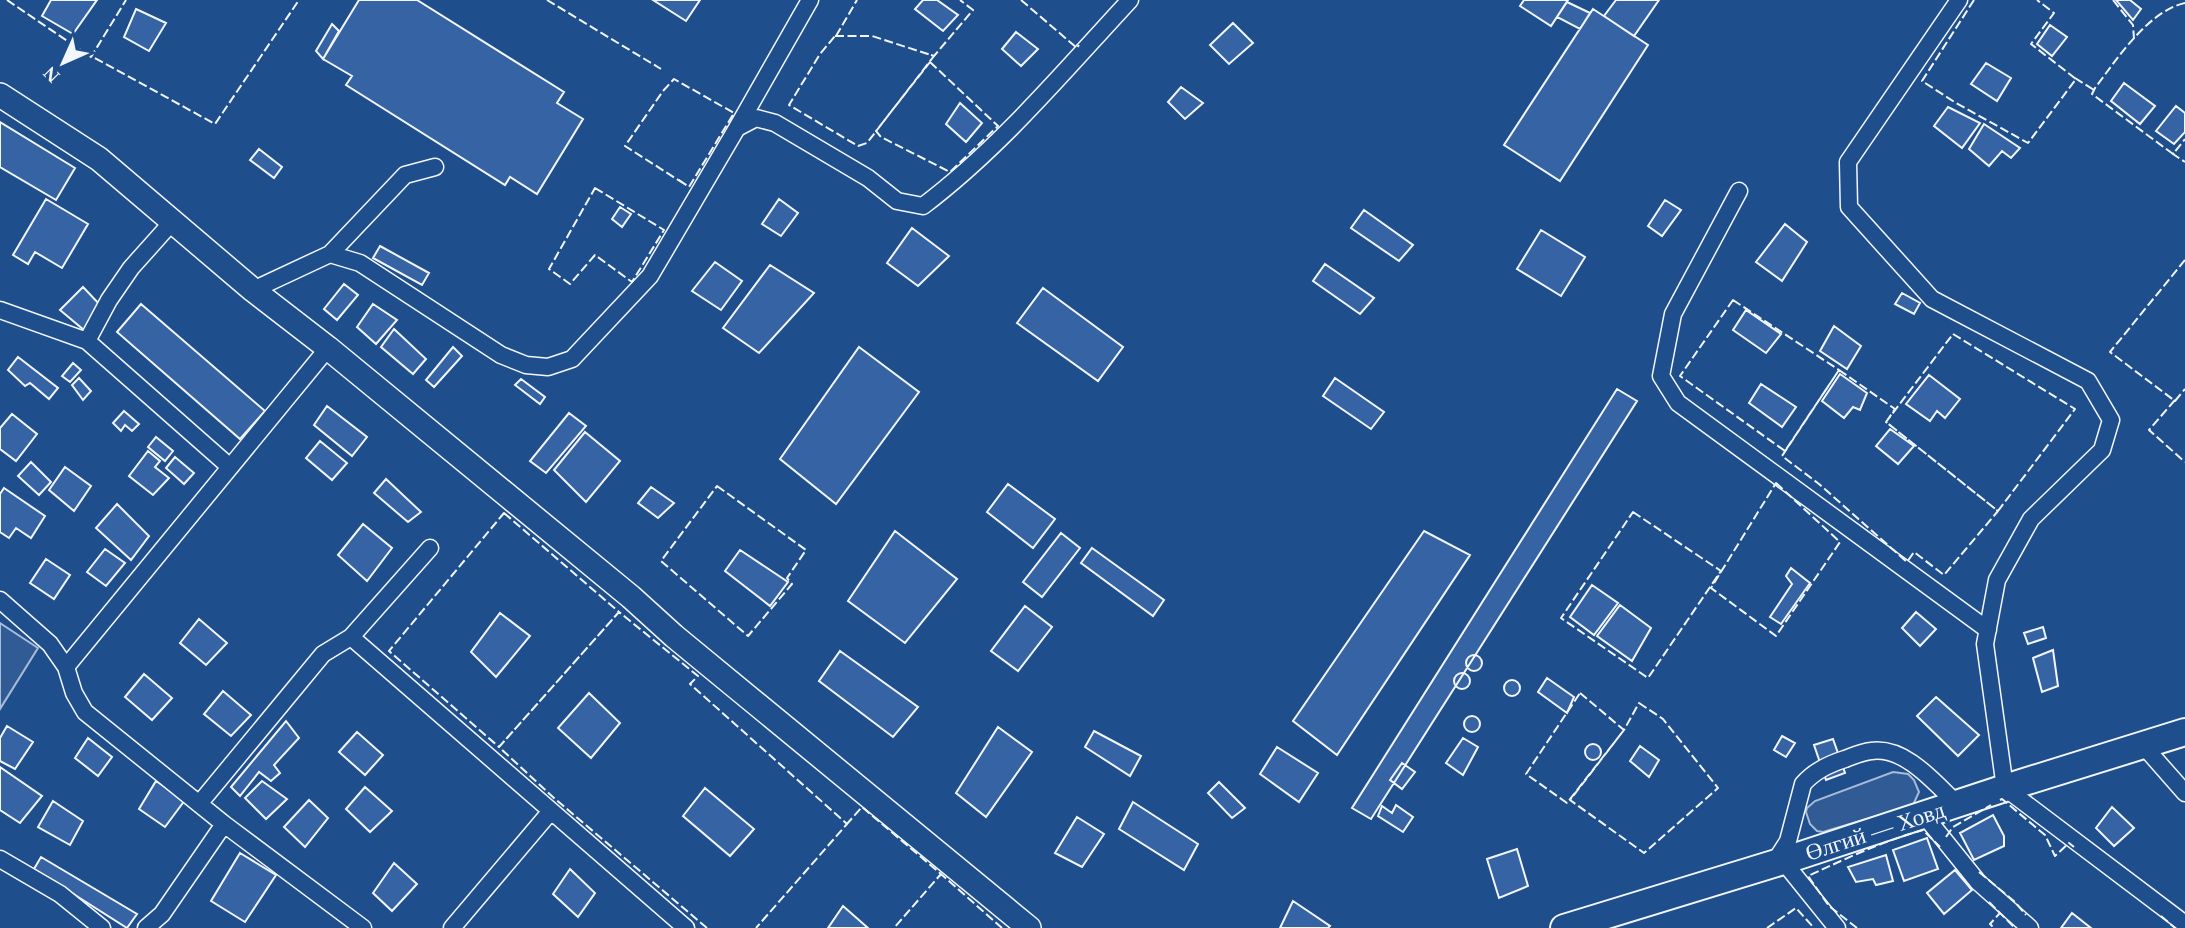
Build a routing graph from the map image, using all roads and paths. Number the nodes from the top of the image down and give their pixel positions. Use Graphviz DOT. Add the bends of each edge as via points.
graph roads {
  1 [pos="810,0"];
  2 [pos="1130,0"];
  3 [pos="1959,0"];
  4 [pos="0,95"];
  5 [pos="737,128"];
  6 [pos="435,167"];
  7 [pos="1739,191"];
  8 [pos="173,221"];
  9 [pos="330,254"];
  10 [pos="253,289"];
  11 [pos="0,310"];
  12 [pos="87,341"];
  13 [pos="328,348"];
  14 [pos="230,467"];
  15 [pos="430,548"];
  16 [pos="0,600"];
  17 [pos="1988,630"];
  18 [pos="351,637"];
  19 [pos="66,667"];
  20 [pos="2185,732"];
  21 [pos="2142,744"];
  22 [pos="2005,788"];
  23 [pos="2185,793"];
  24 [pos="199,804"];
  25 [pos="1957,804"];
  26 [pos="551,811"];
  27 [pos="1924,815"];
  28 [pos="224,824"];
  29 [pos="0,859"];
  30 [pos="1778,863"];
  31 [pos="1607,922"];
  32 [pos="2185,924"];
  33 [pos="102,928"];
  34 [pos="146,928"];
  35 [pos="363,928"];
  36 [pos="452,928"];
  37 [pos="686,928"];
  38 [pos="1030,928"];
  39 [pos="1564,928"];
  40 [pos="1837,928"];
  41 [pos="2030,928"];
  1 -- 5 [label="street"];
  2 -- 5 [label="street" via="1018,120 923,206 897,201 868,178 775,123 756,118"];
  3 -- 17 [label="street" via="1848,162 1849,207 1932,299 2088,381 2111,420 2102,450 2031,519 1997,580"];
  4 -- 8 [label="main road" via="99,159"];
  5 -- 9 [label="street" via="650,276 572,359 548,367 526,365 501,355 360,263"];
  6 -- 9 [label="street" via="405,175"];
  7 -- 17 [label="street" via="1673,314 1661,376 1678,403"];
  8 -- 10 [label="main road"];
  8 -- 12 [label="street" via="131,268"];
  9 -- 10 [label="street"];
  10 -- 13 [label="main road"];
  11 -- 12 [label="street"];
  12 -- 14 [label="street"];
  13 -- 14 [label="street"];
  13 -- 38 [label="main road"];
  14 -- 19 [label="street"];
  15 -- 18 [label="street"];
  16 -- 19 [label="street" via="50,644"];
  17 -- 22 [label="street" via="1985,643"];
  18 -- 24 [label="street" via="323,654"];
  18 -- 26 [label="street"];
  19 -- 24 [label="street" via="85,712"];
  20 -- 21 [label="highway, Өлгий — Ховд"];
  21 -- 22 [label="highway, Өлгий — Ховд"];
  21 -- 23 [label="street"];
  22 -- 25 [label="highway, Өлгий — Ховд"];
  22 -- 32 [label="street"];
  24 -- 28 [label="street"];
  25 -- 27 [label="highway, Өлгий — Ховд"];
  25 -- 30 [label="street" via="1891,752 1872,750 1828,764 1803,784"];
  26 -- 36 [label="street"];
  26 -- 37 [label="street"];
  27 -- 30 [label="highway, Өлгий — Ховд"];
  27 -- 41 [label="street" via="1978,882"];
  28 -- 34 [label="street" via="162,914"];
  28 -- 35 [label="street"];
  29 -- 33 [label="street" via="60,894"];
  30 -- 31 [label="highway, Өлгий — Ховд"];
  30 -- 40 [label="street"];
  31 -- 39 [label="highway, Өлгий — Ховд"];
}
